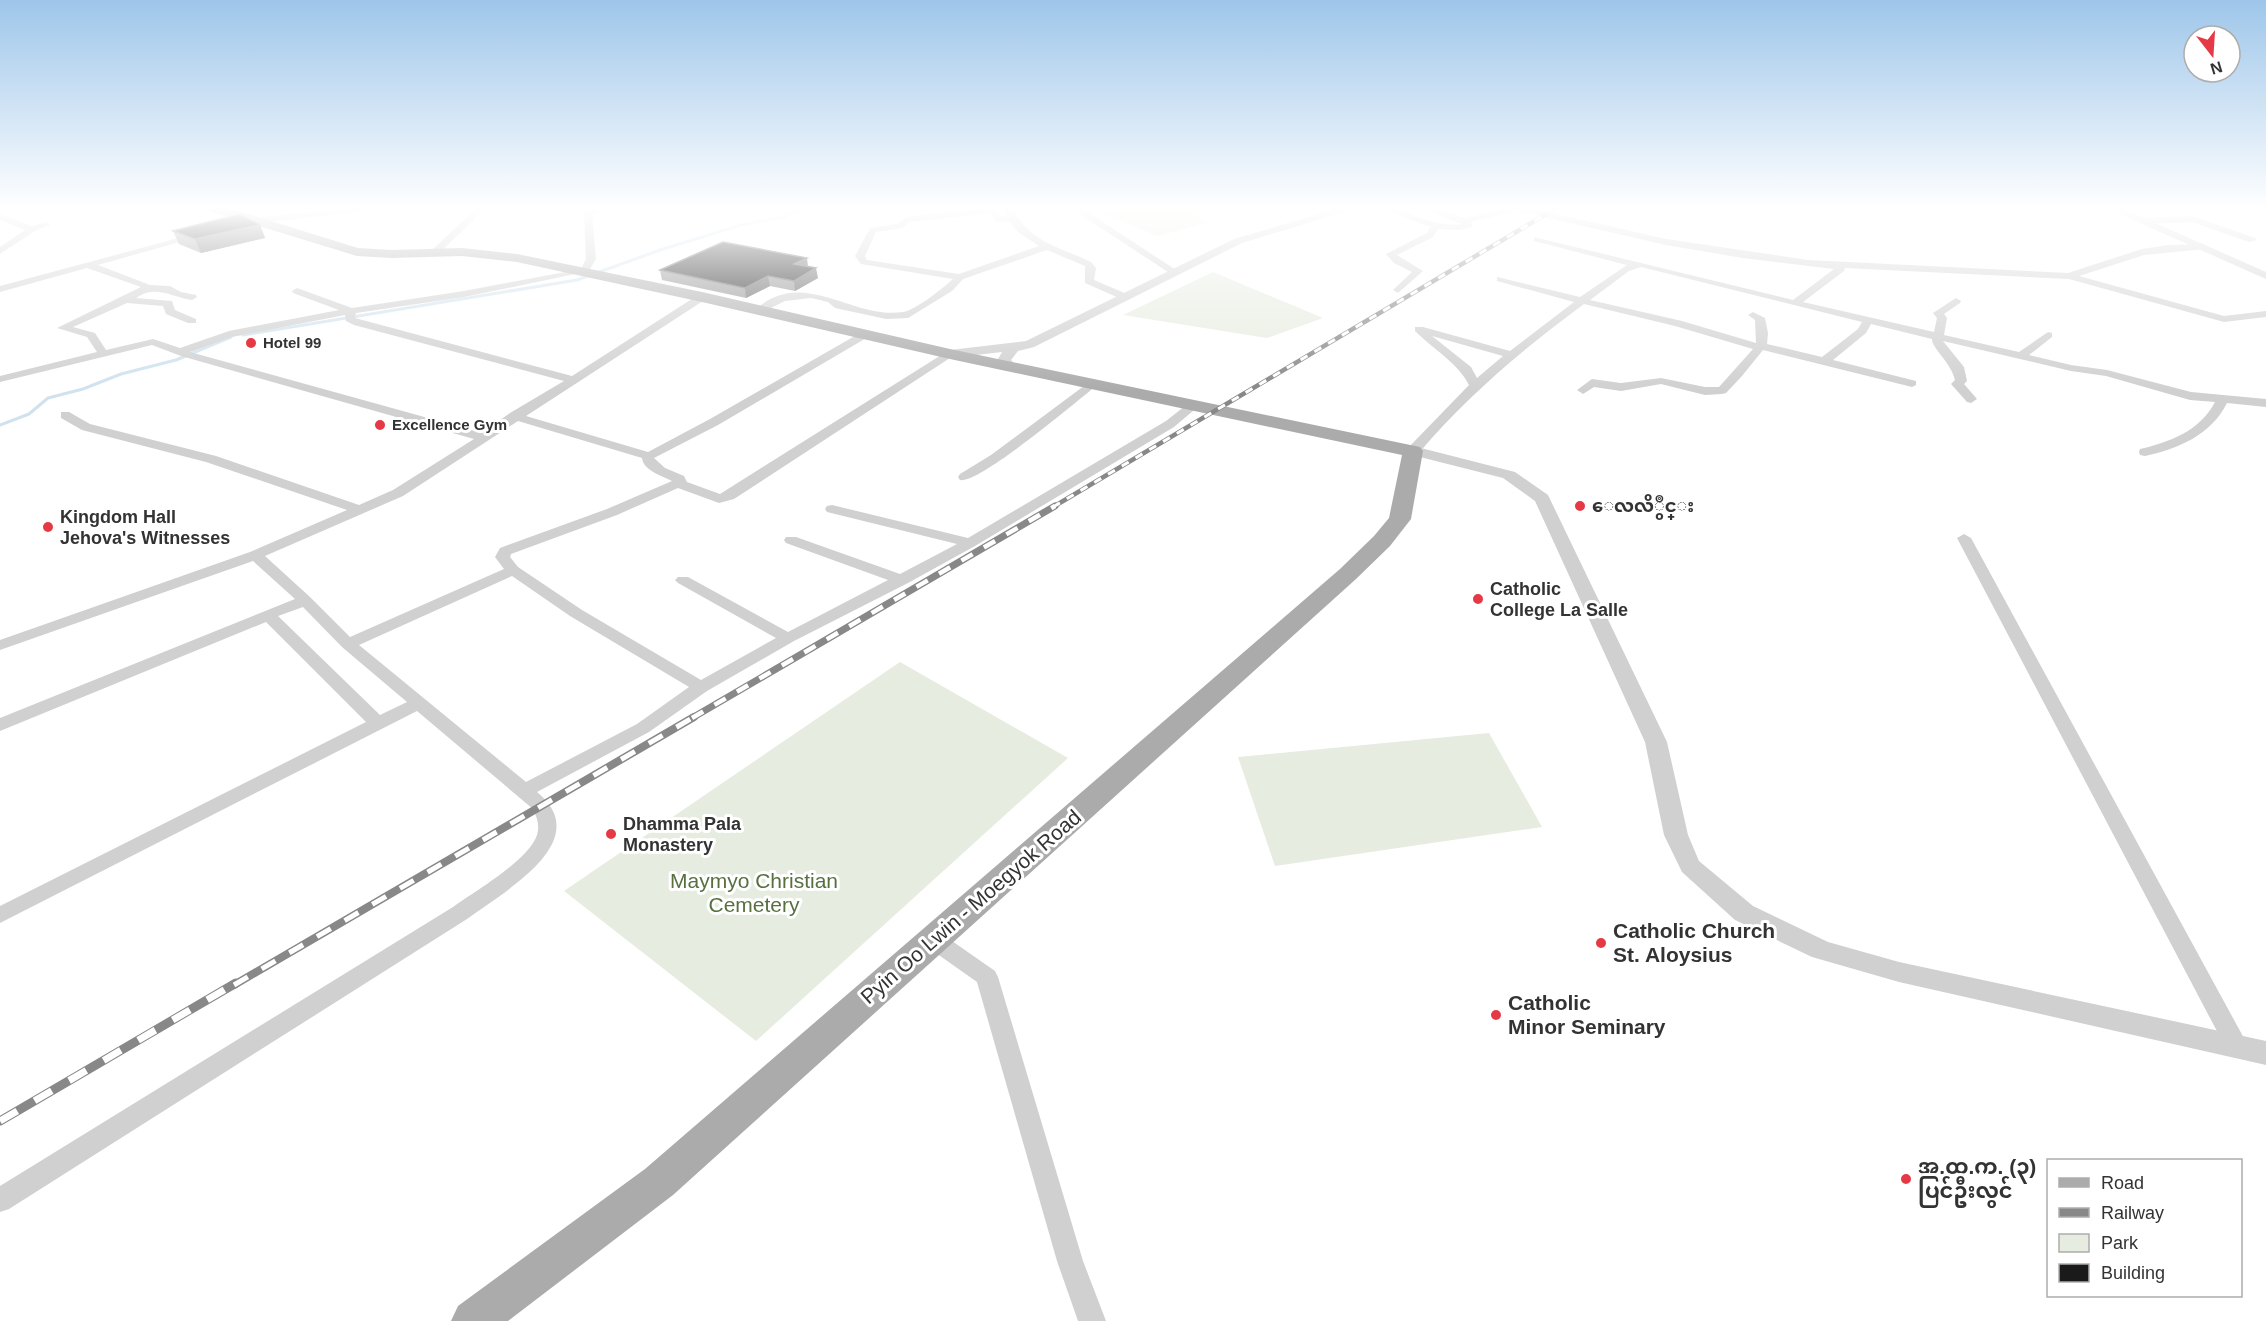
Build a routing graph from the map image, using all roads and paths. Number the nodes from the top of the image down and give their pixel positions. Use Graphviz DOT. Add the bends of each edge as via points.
graph roads {
  1 [pos="69,269"];
  2 [pos="99,269"];
  3 [pos="565,269"];
  4 [pos="588,269"];
  5 [pos="904,269"];
  6 [pos="985,269"];
  7 [pos="1091,269"];
  8 [pos="1169,269"];
  9 [pos="1181,269"];
  10 [pos="1413,269"];
  11 [pos="1627,269"];
  12 [pos="1658,269"];
  13 [pos="1840,269"];
  14 [pos="1934,269"];
  15 [pos="2091,269"];
  16 [pos="2250,269"];
  17 [pos="1174,272"];
  18 [pos="587,273"];
  19 [pos="2069,276"];
  20 [pos="2266,276"];
  21 [pos="960,278"];
  22 [pos="1501,279"];
  23 [pos="148,288"];
  24 [pos="0,289"];
  25 [pos="1398,290"];
  26 [pos="297,291"];
  27 [pos="1123,296"];
  28 [pos="192,297"];
  29 [pos="702,297"];
  30 [pos="126,300"];
  31 [pos="1583,301"];
  32 [pos="1956,301"];
  33 [pos="1795,303"];
  34 [pos="759,311"];
  35 [pos="2266,314"];
  36 [pos="351,315"];
  37 [pos="1753,315"];
  38 [pos="1868,320"];
  39 [pos="192,321"];
  40 [pos="864,335"];
  41 [pos="2048,335"];
  42 [pos="1938,337"];
  43 [pos="1761,346"];
  44 [pos="1014,347"];
  45 [pos="187,354"];
  46 [pos="950,354"];
  47 [pos="104,355"];
  48 [pos="1512,355"];
  49 [pos="2021,356"];
  50 [pos="1823,362"];
  51 [pos="1011,367"];
  52 [pos="0,379"];
  53 [pos="574,380"];
  54 [pos="1912,383"];
  55 [pos="1092,384"];
  56 [pos="1476,387"];
  57 [pos="1583,390"];
  58 [pos="1971,399"];
  59 [pos="2223,399"];
  60 [pos="2266,404"];
  61 [pos="1194,405"];
  62 [pos="65,415"];
  63 [pos="514,417"];
  64 [pos="482,437"];
  65 [pos="1413,451"];
  66 [pos="2145,452"];
  67 [pos="649,456"];
  68 [pos="965,477"];
  69 [pos="679,483"];
  70 [pos="832,509"];
  71 [pos="360,510"];
  72 [pos="1964,538"];
  73 [pos="791,540"];
  74 [pos="970,543"];
  75 [pos="255,555"];
  76 [pos="513,570"];
  77 [pos="683,580"];
  78 [pos="903,580"];
  79 [pos="305,600"];
  80 [pos="268,615"];
  81 [pos="788,638"];
  82 [pos="0,645"];
  83 [pos="348,645"];
  84 [pos="701,687"];
  85 [pos="420,702"];
  86 [pos="377,723"];
  87 [pos="0,724"];
  88 [pos="526,790"];
  89 [pos="0,915"];
  90 [pos="934,940"];
  91 [pos="2237,1047"];
  92 [pos="2266,1053"];
  93 [pos="0,1200"];
  94 [pos="473,1321"];
  95 [pos="1092,1321"];
  1 -- 24 [label="street"];
  2 -- 23 [label="street"];
  3 -- 18 [label="main road"];
  4 -- 18 [label="street"];
  5 -- 21 [label="street"];
  6 -- 21 [label="street"];
  7 -- 27 [label="street" via="1089,281"];
  8 -- 17 [label="street"];
  9 -- 17 [label="street"];
  10 -- 25 [label="street" via="1418,271"];
  11 -- 31 [label="street"];
  12 -- 33 [label="street"];
  13 -- 33 [label="street"];
  14 -- 19 [label="street"];
  15 -- 19 [label="street"];
  16 -- 20 [label="street"];
  17 -- 27 [label="street"];
  18 -- 29 [label="main road"];
  18 -- 36 [label="street"];
  19 -- 35 [label="street" via="2224,319"];
  21 -- 34 [label="street" via="908,315 886,316 839,306 832,300 811,295 783,298"];
  22 -- 31 [label="street"];
  23 -- 28 [label="street" via="170,289"];
  23 -- 30 [label="street"];
  26 -- 36 [label="street"];
  27 -- 44 [label="street" via="1029,344"];
  29 -- 34 [label="main road"];
  29 -- 53 [label="street"];
  30 -- 39 [label="street" via="168,303 170,312"];
  30 -- 47 [label="street" via="62,328 91,335"];
  31 -- 43 [label="street"];
  31 -- 48 [label="street"];
  32 -- 42 [label="street" via="1938,314 1942,318"];
  33 -- 38 [label="street"];
  34 -- 40 [label="main road"];
  36 -- 45 [label="street" via="229,334"];
  36 -- 53 [label="street" via="358,323"];
  37 -- 43 [label="street" via="1760,318"];
  38 -- 42 [label="street"];
  38 -- 50 [label="street" via="1862,331"];
  40 -- 46 [label="main road"];
  40 -- 67 [label="street"];
  41 -- 49 [label="street"];
  42 -- 49 [label="street"];
  42 -- 58 [label="street" via="1937,343 1958,367 1958,384"];
  43 -- 50 [label="street"];
  43 -- 57 [label="street" via="1717,391 1661,381 1621,387 1592,383"];
  44 -- 46 [label="street"];
  44 -- 51 [label="street" via="1006,353 1004,361"];
  45 -- 47 [label="street" via="153,342"];
  45 -- 64 [label="street"];
  46 -- 51 [label="main road"];
  46 -- 69 [label="street" via="729,496 719,499"];
  47 -- 52 [label="street"];
  48 -- 56 [label="street"];
  48 -- 56 [label="street" via="1417,325 1436,346 1467,369"];
  49 -- 59 [label="street" via="2107,373 2183,395"];
  50 -- 54 [label="street"];
  51 -- 55 [label="main road"];
  53 -- 63 [label="street"];
  55 -- 61 [label="main road"];
  55 -- 68 [label="street"];
  56 -- 65 [label="street"];
  59 -- 60 [label="street"];
  59 -- 66 [label="street" via="2212,415 2184,440"];
  61 -- 65 [label="main road"];
  61 -- 74 [label="street" via="1170,424"];
  62 -- 71 [label="street" via="86,427 211,459"];
  63 -- 64 [label="street"];
  63 -- 67 [label="street"];
  64 -- 71 [label="street" via="398,493"];
  65 -- 90 [label="main road, Pyin Oo Lwin - Moegyok Road" via="1400,519 1382,541"];
  65 -- 91 [label="street" via="1509,476 1542,498 1656,742 1676,835 1690,866 1744,913 1821,950 1899,972"];
  67 -- 69 [label="street" via="650,464 679,479"];
  69 -- 76 [label="street" via="505,551 502,557"];
  70 -- 74 [label="street"];
  71 -- 75 [label="street"];
  72 -- 91 [label="street"];
  73 -- 78 [label="street"];
  74 -- 78 [label="street"];
  75 -- 79 [label="street"];
  75 -- 82 [label="street"];
  76 -- 83 [label="street"];
  76 -- 84 [label="street" via="576,613"];
  77 -- 81 [label="street"];
  78 -- 81 [label="street"];
  79 -- 80 [label="street"];
  79 -- 83 [label="street"];
  80 -- 86 [label="street"];
  80 -- 87 [label="street"];
  81 -- 84 [label="street"];
  83 -- 85 [label="street"];
  84 -- 88 [label="street" via="643,728"];
  85 -- 86 [label="street"];
  85 -- 88 [label="street"];
  86 -- 89 [label="street"];
  88 -- 93 [label="street" via="541,805 548,824 542,845 529,862 460,913"];
  90 -- 94 [label="main road, Pyin Oo Lwin - Moegyok Road" via="659,1182"];
  90 -- 95 [label="street" via="987,977 1070,1261"];
  91 -- 92 [label="street"];
}
